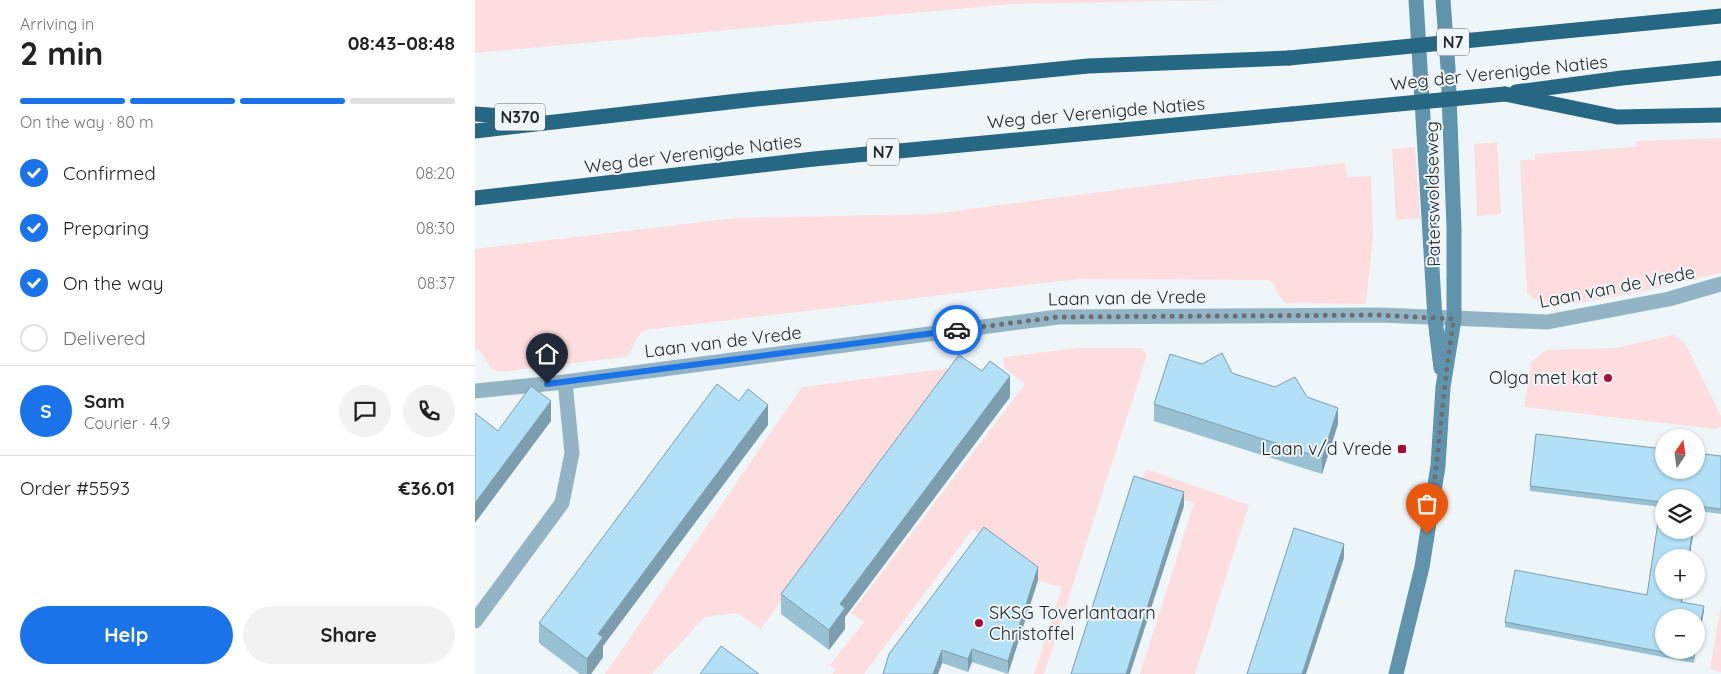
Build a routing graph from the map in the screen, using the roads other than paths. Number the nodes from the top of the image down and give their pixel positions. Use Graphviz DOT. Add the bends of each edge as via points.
graph roads {
  1 [pos="1416,0"];
  2 [pos="1443,0"];
  3 [pos="1721,16"];
  4 [pos="1721,68"];
  5 [pos="1505,94"];
  6 [pos="475,114"];
  7 [pos="1721,115"];
  8 [pos="565,120"];
  9 [pos="475,131"];
  10 [pos="475,198"];
  11 [pos="1721,284"];
  12 [pos="1435,319"];
  13 [pos="1454,319"];
  14 [pos="565,382"];
  15 [pos="1443,387"];
  16 [pos="475,391"];
  17 [pos="475,621"];
  18 [pos="1396,674"];
  1 -- 12 [label="main road, Paterswoldseweg"];
  2 -- 13 [label="main road, Paterswoldseweg" via="1454,228"];
  3 -- 8 [label="highway, Weg der Verenigde Naties / N7, bridge" via="1289,58 1088,66"];
  4 -- 5 [label="highway, Weg der Verenigde Naties / N7"];
  5 -- 7 [label="highway, N7" via="1617,117"];
  5 -- 10 [label="highway, Weg der Verenigde Naties / N7, bridge" via="814,159"];
  6 -- 8 [label="highway, N370"];
  8 -- 9 [label="highway, Weg der Verenigde Naties / N7"];
  11 -- 13 [label="street, Laan van de Vrede" via="1669,299 1547,322"];
  12 -- 13 [label="street, Laan van de Vrede"];
  12 -- 14 [label="street, Laan van de Vrede" via="1380,315 1058,317"];
  12 -- 15 [label="main road, Paterswoldseweg"];
  13 -- 15 [label="main road, Paterswoldseweg"];
  14 -- 16 [label="street, Laan van de Vrede"];
  14 -- 17 [label="street" via="572,453 562,503"];
  15 -- 18 [label="main road, Paterswoldseweg" via="1438,466 1422,567"];
}
